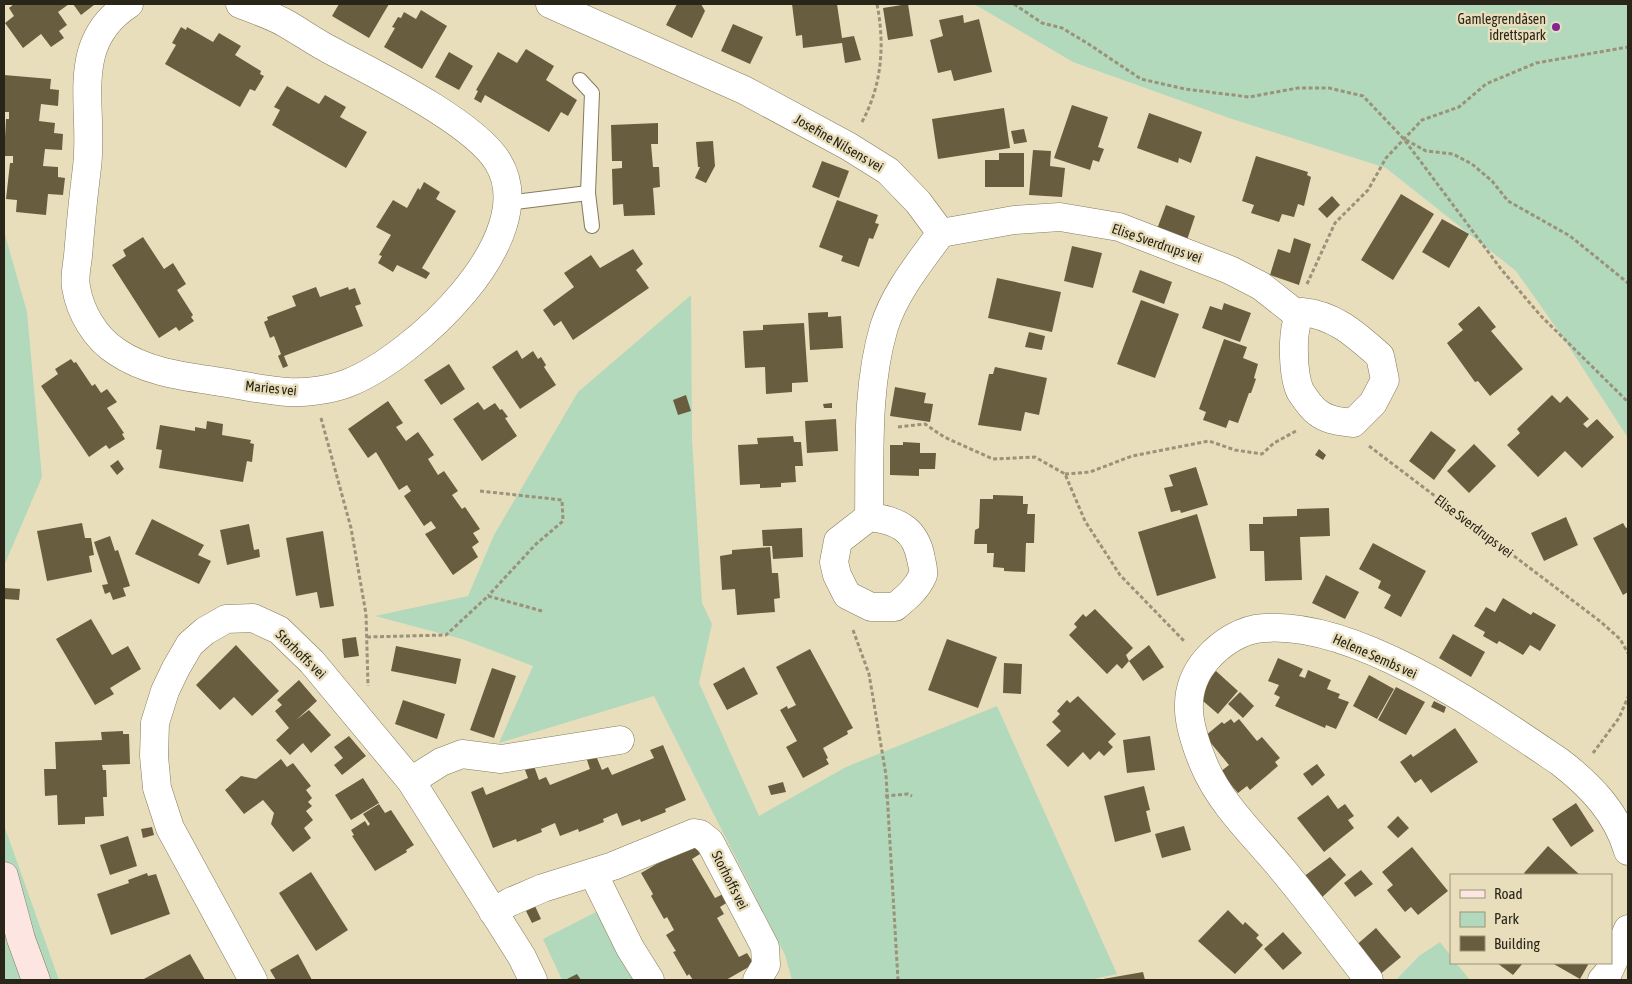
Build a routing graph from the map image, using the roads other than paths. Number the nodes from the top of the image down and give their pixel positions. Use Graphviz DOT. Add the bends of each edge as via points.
graph roads {
  1 [pos="129,4"];
  2 [pos="240,4"];
  3 [pos="550,4"];
  4 [pos="289,13"];
  5 [pos="580,80"];
  6 [pos="588,192"];
  7 [pos="507,203"];
  8 [pos="592,226"];
  9 [pos="941,233"];
  10 [pos="1301,314"];
  11 [pos="869,517"];
  12 [pos="620,740"];
  13 [pos="411,781"];
  14 [pos="1628,851"];
  15 [pos="593,873"];
  16 [pos="4,876"];
  17 [pos="493,912"];
  18 [pos="1628,929"];
  19 [pos="647,979"];
  20 [pos="36,980"];
  21 [pos="253,980"];
  22 [pos="533,980"];
  23 [pos="757,980"];
  24 [pos="1369,980"];
  25 [pos="1602,980"];
  1 -- 7 [label="street, Maries vei" via="116,12 101,30 91,55 86,81 88,153 76,284 82,307 96,334 137,364 168,373 288,392 313,391 347,383 385,362 424,332 469,285 493,253 503,230"];
  2 -- 4 [label="street, Maries vei"];
  3 -- 9 [label="street, Josefine Nilsens vei" via="744,90 848,146 888,171 918,202"];
  4 -- 7 [label="street, Maries vei" via="482,141 499,163 508,184"];
  5 -- 6 [label="lane" via="592,94"];
  6 -- 7 [label="lane"];
  6 -- 8 [label="lane"];
  9 -- 10 [label="street, Elise Sverdrups vei" via="1014,220 1060,217 1119,227 1230,270 1261,286"];
  9 -- 11 [label="street" via="902,287 884,326 873,382"];
  10 -- 10 [label="street, Elise Sverdrups vei" via="1317,313 1343,325 1380,356 1385,380 1373,403 1353,423 1328,419 1315,411 1300,390 1294,342"];
  11 -- 11 [label="street" via="888,519 904,527 919,548 924,573 913,591 895,608 871,607 847,595 837,575 834,562 838,541"];
  12 -- 13 [label="street" via="501,760 462,754 441,762"];
  13 -- 17 [label="street, Storhoffs vei"];
  13 -- 21 [label="street, Storhoffs vei" via="354,710 280,630 254,618 226,619 205,630 190,644 165,691 155,723 157,788 170,828"];
  14 -- 24 [label="street, Helene Sembs vei" via="1614,818 1596,794 1571,770 1451,691 1328,635 1290,628 1262,628 1238,634 1204,662 1187,700 1205,767 1242,822"];
  15 -- 17 [label="street, Storhoffs vei" via="543,888"];
  15 -- 19 [label="street"];
  15 -- 23 [label="street, Storhoffs vei" via="694,833 706,837 720,857 765,947 766,965"];
  16 -- 20 [label="street"];
  17 -- 22 [label="street, Storhoffs vei"];
  18 -- 25 [label="street"];
}
